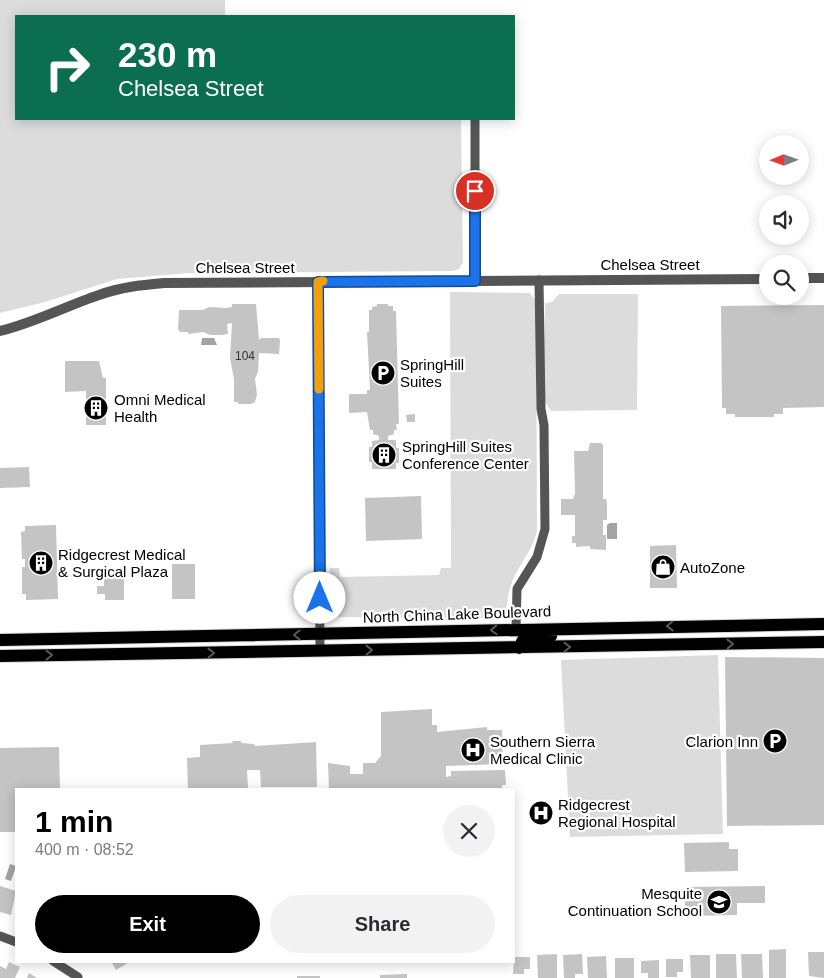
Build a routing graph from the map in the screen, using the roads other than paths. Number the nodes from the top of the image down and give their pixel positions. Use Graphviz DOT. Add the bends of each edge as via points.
graph roads {
  1 [pos="475,120"];
  2 [pos="759,278"];
  3 [pos="809,278"];
  4 [pos="824,278"];
  5 [pos="539,280"];
  6 [pos="475,281"];
  7 [pos="318,282"];
  8 [pos="0,331"];
  9 [pos="824,624"];
  10 [pos="594,627"];
  11 [pos="516,629"];
  12 [pos="320,634"];
  13 [pos="0,640"];
  14 [pos="824,642"];
  15 [pos="519,648"];
  16 [pos="320,651"];
  17 [pos="0,656"];
  18 [pos="0,936"];
  19 [pos="15,942"];
  20 [pos="56,963"];
  21 [pos="78,977"];
  1 -- 6 [label="street"];
  2 -- 5 [label="street, Chelsea Street"];
  3 -- 4 [label="street"];
  5 -- 6 [label="street, Chelsea Street"];
  5 -- 11 [label="street" via="545,529 537,557 517,589"];
  6 -- 7 [label="street, Chelsea Street"];
  7 -- 8 [label="street, Chelsea Street" via="189,282 126,287"];
  7 -- 12 [label="street"];
  9 -- 10 [label="main road, North China Lake Boulevard, one-way"];
  10 -- 11 [label="main road, North China Lake Boulevard"];
  10 -- 15 [label="main road" via="583,635 526,639"];
  11 -- 12 [label="main road, North China Lake Boulevard, one-way"];
  12 -- 13 [label="main road, North China Lake Boulevard, one-way"];
  12 -- 16 [label="street"];
  15 -- 14 [label="main road, one-way"];
  16 -- 15 [label="main road, one-way"];
  17 -- 16 [label="main road, one-way"];
  18 -- 19 [label="street"];
  20 -- 21 [label="street"];
}
